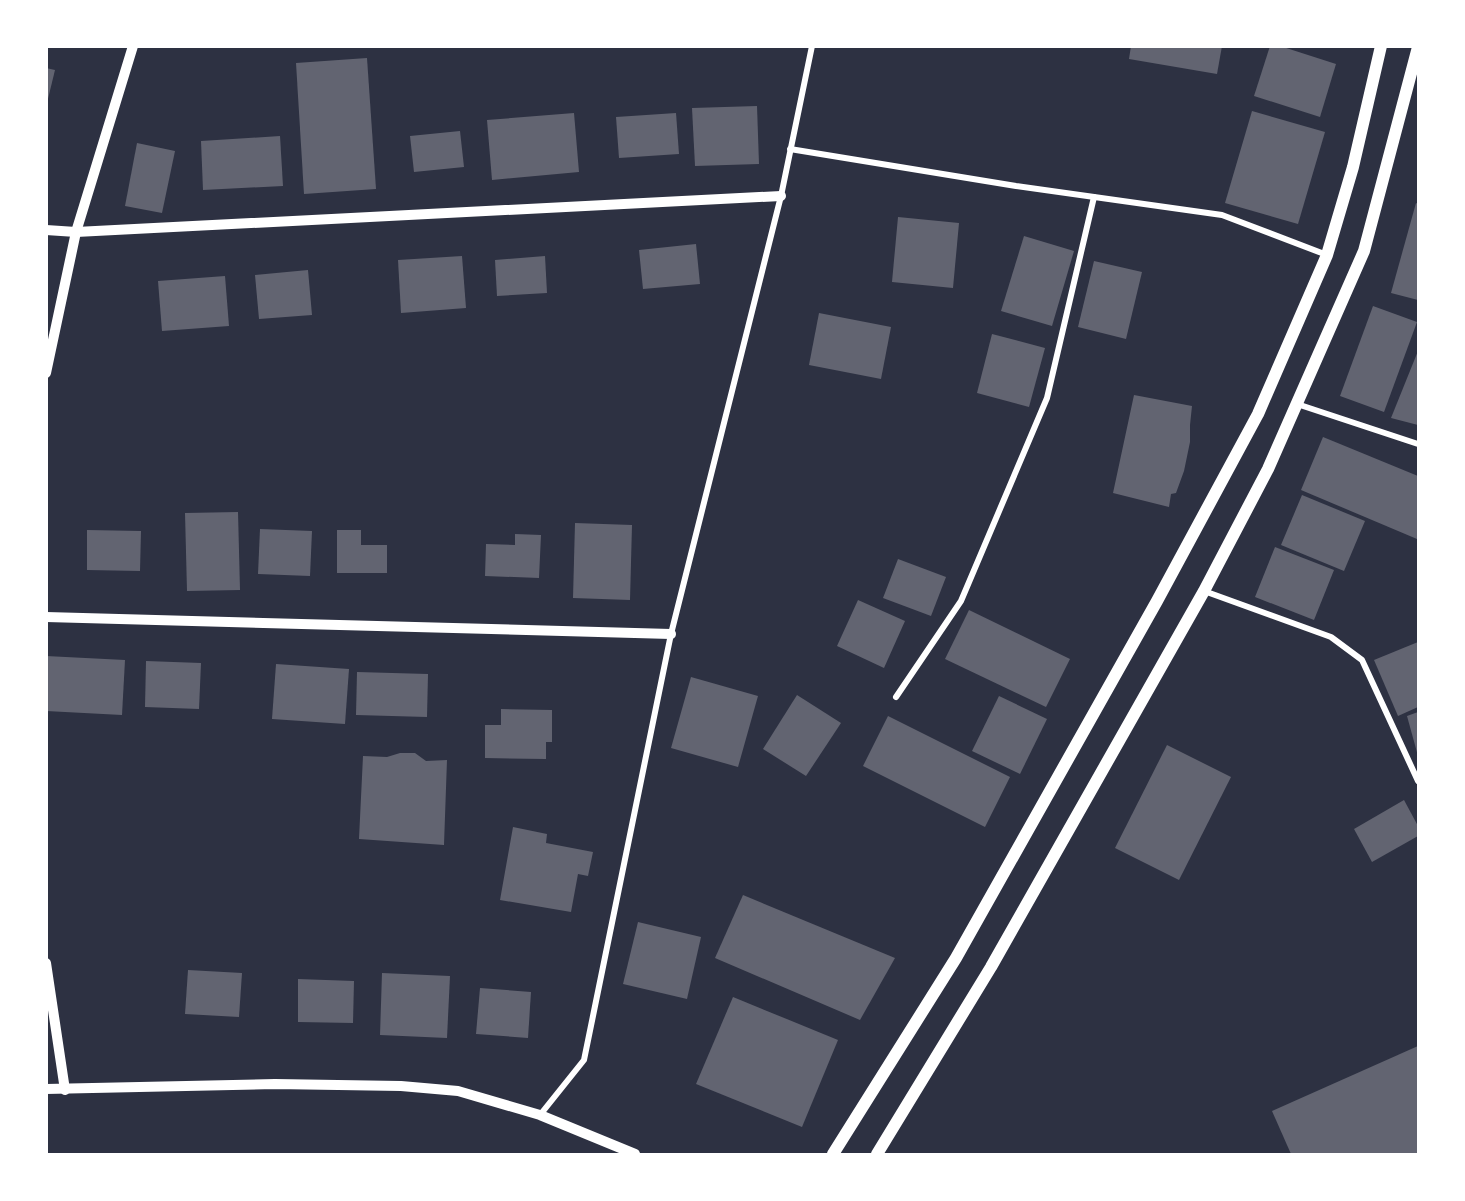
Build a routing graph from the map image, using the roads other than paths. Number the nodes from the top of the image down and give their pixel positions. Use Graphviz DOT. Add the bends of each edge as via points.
graph roads {
  1 [pos="133,46"];
  2 [pos="812,46"];
  3 [pos="1381,46"];
  4 [pos="1419,47"];
  5 [pos="790,149"];
  6 [pos="781,196"];
  7 [pos="1094,197"];
  8 [pos="46,230"];
  9 [pos="76,232"];
  10 [pos="1327,255"];
  11 [pos="46,373"];
  12 [pos="1297,404"];
  13 [pos="1419,444"];
  14 [pos="1204,591"];
  15 [pos="46,617"];
  16 [pos="671,634"];
  17 [pos="896,697"];
  18 [pos="1419,781"];
  19 [pos="46,963"];
  20 [pos="46,1089"];
  21 [pos="65,1090"];
  22 [pos="540,1115"];
  23 [pos="635,1155"];
  24 [pos="833,1155"];
  25 [pos="877,1155"];
  1 -- 9 [label="street"];
  2 -- 5 [label="street"];
  3 -- 10 [label="main road" via="1353,167"];
  4 -- 12 [label="main road" via="1364,251"];
  5 -- 6 [label="street"];
  5 -- 7 [label="street"];
  6 -- 9 [label="street"];
  6 -- 16 [label="street"];
  7 -- 10 [label="street" via="1222,215"];
  7 -- 17 [label="street" via="1047,398 962,601"];
  8 -- 9 [label="street"];
  9 -- 11 [label="street"];
  10 -- 24 [label="main road" via="1258,414 1162,590 956,958"];
  12 -- 13 [label="street"];
  12 -- 14 [label="main road"];
  14 -- 18 [label="street" via="1331,637 1362,660"];
  14 -- 25 [label="main road" via="991,967"];
  15 -- 16 [label="street"];
  16 -- 22 [label="street" via="584,1060"];
  19 -- 21 [label="street"];
  20 -- 21 [label="street"];
  21 -- 22 [label="street" via="275,1084 401,1086 458,1091"];
  22 -- 23 [label="street"];
}
